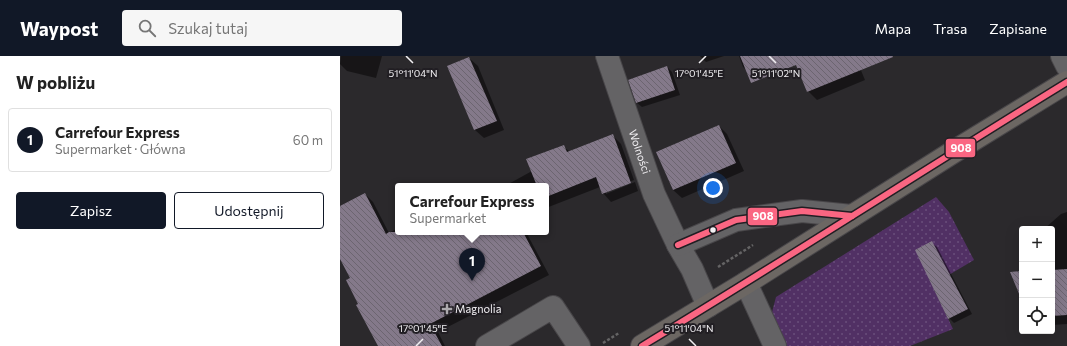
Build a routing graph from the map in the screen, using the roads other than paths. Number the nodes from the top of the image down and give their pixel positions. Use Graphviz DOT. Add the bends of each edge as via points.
graph roads {
  1 [pos="607,56"];
  2 [pos="1062,56"];
  3 [pos="1067,66"];
  4 [pos="1067,82"];
  5 [pos="852,216"];
  6 [pos="678,245"];
  7 [pos="746,283"];
  8 [pos="708,306"];
  9 [pos="487,346"];
  10 [pos="579,346"];
  11 [pos="642,346"];
  12 [pos="775,346"];
  1 -- 6 [label="street, Wolności" via="654,194"];
  2 -- 3 [label="street"];
  4 -- 5 [label="main road"];
  5 -- 6 [label="street" via="802,211 736,220"];
  5 -- 7 [label="main road"];
  6 -- 8 [label="street, Wolności"];
  7 -- 8 [label="main road"];
  7 -- 12 [label="street"];
  8 -- 11 [label="main road"];
  9 -- 10 [label="street" via="553,307"];
}
